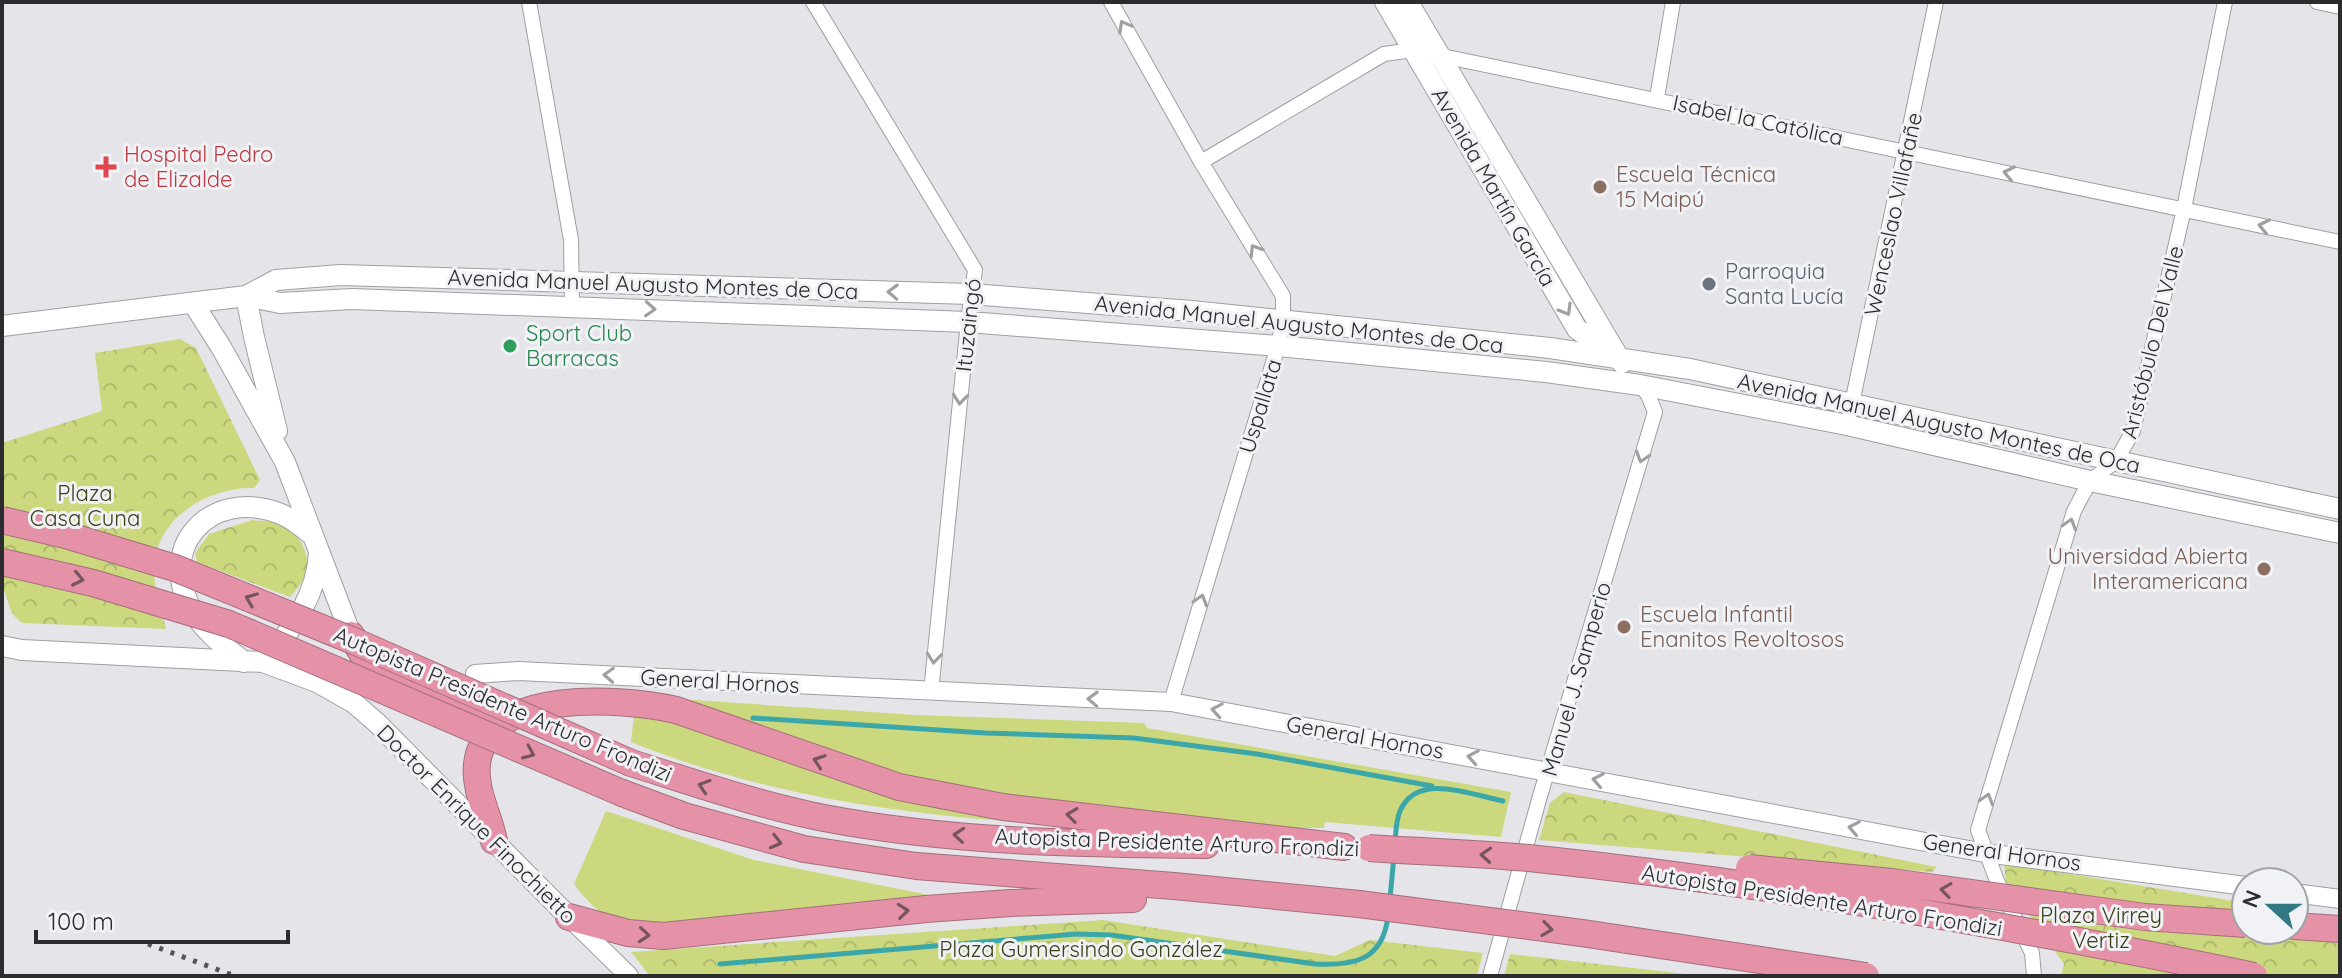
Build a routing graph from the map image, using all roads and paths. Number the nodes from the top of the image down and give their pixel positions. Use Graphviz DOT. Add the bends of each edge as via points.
graph roads {
  1 [pos="529,2"];
  2 [pos="813,2"];
  3 [pos="1111,2"];
  4 [pos="1385,2"];
  5 [pos="1408,2"];
  6 [pos="1673,2"];
  7 [pos="1936,2"];
  8 [pos="2225,2"];
  9 [pos="2317,2"];
  10 [pos="2340,7"];
  11 [pos="1413,50"];
  12 [pos="1439,56"];
  13 [pos="1657,98"];
  14 [pos="1905,152"];
  15 [pos="1201,162"];
  16 [pos="2184,209"];
  17 [pos="2340,242"];
  18 [pos="573,282"];
  19 [pos="971,294"];
  20 [pos="246,296"];
  21 [pos="193,303"];
  22 [pos="572,306"];
  23 [pos="1283,320"];
  24 [pos="968,322"];
  25 [pos="2,326"];
  26 [pos="1278,346"];
  27 [pos="1618,357"];
  28 [pos="1640,385"];
  29 [pos="1852,404"];
  30 [pos="1847,425"];
  31 [pos="2116,461"];
  32 [pos="285,462"];
  33 [pos="2090,481"];
  34 [pos="2340,509"];
  35 [pos="2,520"];
  36 [pos="2340,533"];
  37 [pos="317,544"];
  38 [pos="2,562"];
  39 [pos="351,635"];
  40 [pos="2,646"];
  41 [pos="254,662"];
  42 [pos="475,674"];
  43 [pos="931,692"];
  44 [pos="1171,702"];
  45 [pos="517,714"];
  46 [pos="1550,771"];
  47 [pos="494,841"];
  48 [pos="1356,848"];
  49 [pos="1985,853"];
  50 [pos="1536,859"];
  51 [pos="2230,884"];
  52 [pos="2310,895"];
  53 [pos="1291,896"];
  54 [pos="2340,899"];
  55 [pos="569,917"];
  56 [pos="2230,923"];
  57 [pos="2310,927"];
  58 [pos="2340,929"];
  59 [pos="629,976"];
  60 [pos="1490,976"];
  61 [pos="1866,976"];
  62 [pos="2034,976"];
  63 [pos="2254,976"];
  1 -- 18 [label="street" via="571,240"];
  2 -- 19 [label="street, Ituzaingó" via="975,270"];
  15 -- 3 [label="street, Uspallata, one-way"];
  4 -- 11 [label="main road, Avenida Martín García"];
  5 -- 12 [label="main road, Avenida Martín García"];
  6 -- 13 [label="street"];
  7 -- 14 [label="street, Wenceslao Villafañe"];
  8 -- 16 [label="street, Aristóbulo Del Valle"];
  9 -- 10 [label="street"];
  11 -- 12 [label="street, Isabel la Católica"];
  11 -- 15 [label="street, Isabel la Católica" via="1384,54"];
  11 -- 27 [label="main road, Avenida Martín García, one-way" via="1577,329"];
  12 -- 13 [label="street, Isabel la Católica"];
  12 -- 27 [label="main road, Avenida Martín García"];
  13 -- 14 [label="street, Isabel la Católica"];
  16 -- 14 [label="street, Isabel la Católica, one-way"];
  14 -- 29 [label="street, Wenceslao Villafañe"];
  23 -- 15 [label="street, Uspallata, one-way" via="1283,296"];
  17 -- 16 [label="street, Isabel la Católica, one-way"];
  16 -- 31 [label="street, Aristóbulo Del Valle" via="2133,431"];
  19 -- 18 [label="main road, Avenida Manuel Augusto Montes de Oca, one-way"];
  18 -- 20 [label="main road, Avenida Manuel Augusto Montes de Oca" via="341,275 276,280"];
  18 -- 22 [label="street"];
  19 -- 23 [label="main road, Avenida Manuel Augusto Montes de Oca"];
  19 -- 24 [label="street, Ituzaingó"];
  20 -- 21 [label="main road, Avenida Manuel Augusto Montes de Oca"];
  20 -- 22 [label="main road, Avenida Manuel Augusto Montes de Oca" via="280,303 352,299"];
  20 -- 32 [label="main road"];
  21 -- 25 [label="main road, Avenida Manuel Augusto Montes de Oca"];
  21 -- 32 [label="main road"];
  22 -- 24 [label="main road, Avenida Manuel Augusto Montes de Oca, one-way"];
  23 -- 26 [label="street, Uspallata"];
  23 -- 27 [label="main road, Avenida Manuel Augusto Montes de Oca"];
  24 -- 26 [label="main road, Avenida Manuel Augusto Montes de Oca"];
  24 -- 43 [label="street, Ituzaingó, one-way"];
  26 -- 28 [label="main road, Avenida Manuel Augusto Montes de Oca"];
  44 -- 26 [label="street, Uspallata, one-way"];
  27 -- 28 [label="main road, Avenida Martín García"];
  27 -- 29 [label="main road, Avenida Manuel Augusto Montes de Oca"];
  28 -- 30 [label="main road, Avenida Manuel Augusto Montes de Oca"];
  28 -- 46 [label="street, Manuel J. Samperio, one-way" via="1655,412"];
  29 -- 30 [label="street, Wenceslao Villafañe"];
  29 -- 31 [label="main road, Avenida Manuel Augusto Montes de Oca"];
  30 -- 33 [label="main road, Avenida Manuel Augusto Montes de Oca"];
  31 -- 33 [label="street, Aristóbulo Del Valle"];
  31 -- 34 [label="main road, Avenida Manuel Augusto Montes de Oca"];
  32 -- 37 [label="main road"];
  33 -- 36 [label="main road, Avenida Manuel Augusto Montes de Oca"];
  49 -- 33 [label="street, Aristóbulo Del Valle, one-way" via="1978,830 2074,511"];
  48 -- 35 [label="highway, Autopista Presidente Arturo Frondizi, one-way, bridge" via="1096,844 903,830 754,802 631,763 175,568"];
  37 -- 39 [label="main road"];
  37 -- 41 [label="main road" via="317,571 300,615 288,636"];
  37 -- 41 [label="main road" via="294,520 255,508 207,518 184,543 182,585 194,614 209,633"];
  38 -- 53 [label="highway, Autopista Presidente Arturo Frondizi, one-way, bridge" via="229,624 622,793 779,842 916,866"];
  39 -- 45 [label="highway" via="376,674 394,685"];
  40 -- 41 [label="main road"];
  41 -- 47 [label="main road, Doctor Enrique Finochietto" via="317,682 354,703"];
  43 -- 42 [label="street, General Hornos, one-way" via="518,671"];
  44 -- 43 [label="street, General Hornos, one-way"];
  46 -- 44 [label="street, General Hornos, one-way"];
  45 -- 47 [label="highway" via="499,725 477,761"];
  48 -- 45 [label="highway, one-way" via="1003,807 899,787 653,705 582,701"];
  49 -- 46 [label="street, General Hornos, one-way"];
  46 -- 60 [label="street, Manuel J. Samperio"];
  47 -- 55 [label="main road, Doctor Enrique Finochietto"];
  50 -- 48 [label="highway, Autopista Presidente Arturo Frondizi, one-way, bridge"];
  49 -- 51 [label="street, General Hornos"];
  49 -- 62 [label="street, Aristóbulo Del Valle" via="2032,953"];
  56 -- 50 [label="highway, one-way, bridge" via="1722,865 1605,856"];
  50 -- 63 [label="highway, Autopista Presidente Arturo Frondizi, bridge" via="1825,896"];
  52 -- 54 [label="street"];
  55 -- 53 [label="highway, one-way" via="663,936 1010,903"];
  53 -- 61 [label="highway, Autopista Presidente Arturo Frondizi, one-way, bridge"];
  55 -- 59 [label="street, Doctor Enrique Finochietto"];
  57 -- 58 [label="highway"];
}
